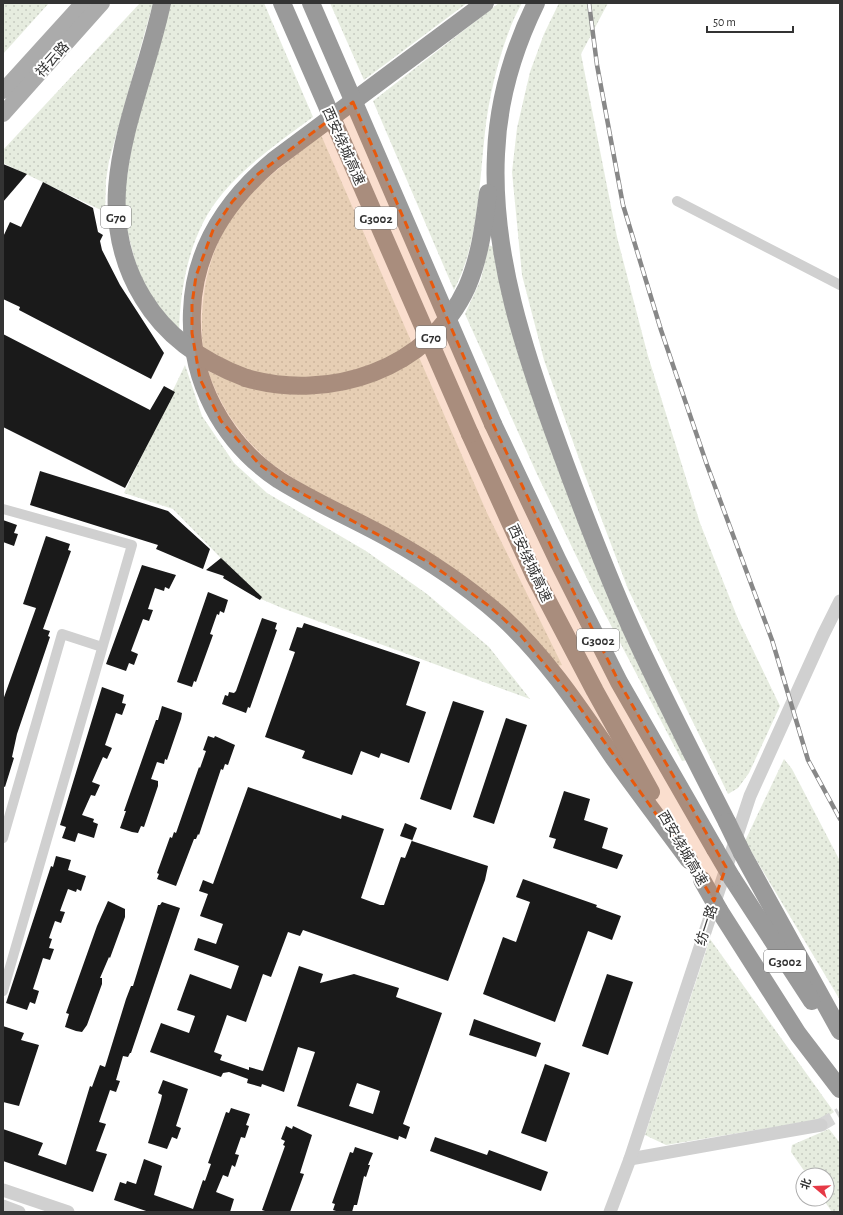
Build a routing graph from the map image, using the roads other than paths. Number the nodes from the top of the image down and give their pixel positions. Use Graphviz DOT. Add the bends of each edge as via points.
graph roads {
  1 [pos="83,3"];
  2 [pos="102,3"];
  3 [pos="110,3"];
  4 [pos="162,3"];
  5 [pos="282,3"];
  6 [pos="311,3"];
  7 [pos="485,3"];
  8 [pos="536,3"];
  9 [pos="68,41"];
  10 [pos="3,91"];
  11 [pos="3,114"];
  12 [pos="496,154"];
  13 [pos="677,201"];
  14 [pos="840,285"];
  15 [pos="3,509"];
  16 [pos="840,601"];
  17 [pos="102,647"];
  18 [pos="3,838"];
  19 [pos="689,860"];
  20 [pos="3,991"];
  21 [pos="840,1031"];
  22 [pos="840,1043"];
  23 [pos="840,1089"];
  24 [pos="821,1125"];
  25 [pos="630,1159"];
  26 [pos="3,1190"];
  27 [pos="3,1206"];
  28 [pos="19,1212"];
  29 [pos="68,1212"];
  30 [pos="610,1212"];
  1 -- 10 [label="main road, 祥云路"];
  2 -- 9 [label="main road, 祥云路"];
  3 -- 9 [label="main road"];
  4 -- 12 [label="highway, G70, bridge" via="120,156 115,208 120,245 136,288 149,309 183,345 222,368 246,378 291,386 313,386 346,382 369,374 417,348 435,333 460,300 472,274"];
  5 -- 19 [label="highway, 西安绕城高速 / G3002, bridge" via="470,434 538,582"];
  6 -- 22 [label="highway, 西安绕城高速 / G3002, bridge" via="493,424 619,682 732,878"];
  7 -- 19 [label="highway" via="273,161 232,202 210,236 194,288 192,333 200,379 221,421 241,448 260,465 292,488 435,566 489,606 517,631 573,698"];
  8 -- 12 [label="highway, G70" via="512,62 499,122"];
  9 -- 11 [label="main road, 祥云路"];
  12 -- 21 [label="highway, bridge" via="498,217 507,278 548,416 595,543 630,626 742,853"];
  13 -- 14 [label="street"];
  15 -- 17 [label="street" via="132,545"];
  16 -- 25 [label="street, 纺一路" via="750,796"];
  17 -- 18 [label="street" via="62,634"];
  17 -- 20 [label="street"];
  19 -- 23 [label="highway, 西安绕城高速 / G3002, bridge" via="798,1034"];
  24 -- 25 [label="street"];
  25 -- 30 [label="street, 纺一路"];
  26 -- 29 [label="street"];
  27 -- 28 [label="street"];
}
